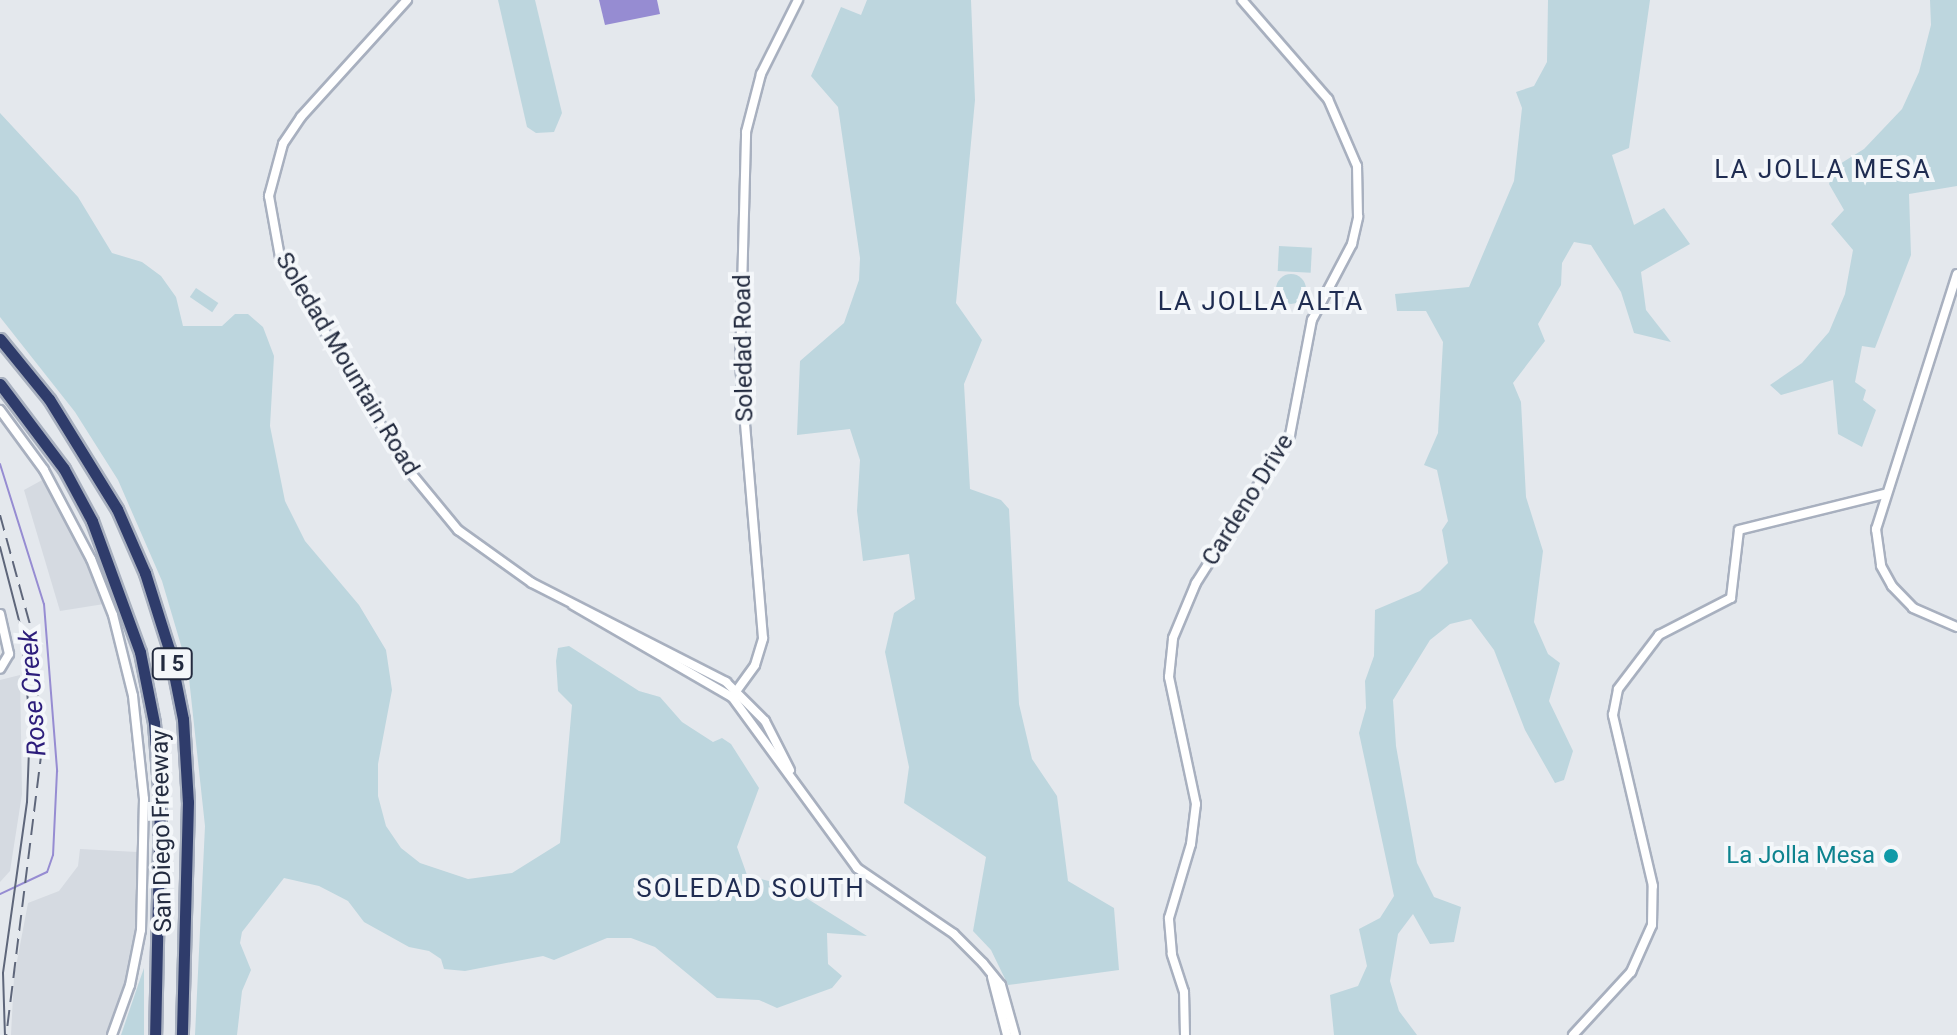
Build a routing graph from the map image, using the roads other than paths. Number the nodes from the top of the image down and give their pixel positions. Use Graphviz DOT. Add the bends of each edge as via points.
graph roads {
  1 [pos="407,0"];
  2 [pos="798,0"];
  3 [pos="1242,0"];
  4 [pos="1957,274"];
  5 [pos="0,339"];
  6 [pos="0,384"];
  7 [pos="0,410"];
  8 [pos="1885,494"];
  9 [pos="0,614"];
  10 [pos="1957,627"];
  11 [pos="0,669"];
  12 [pos="734,694"];
  13 [pos="992,976"];
  14 [pos="112,1035"];
  15 [pos="155,1035"];
  16 [pos="182,1035"];
  17 [pos="1007,1035"];
  18 [pos="1015,1035"];
  19 [pos="1185,1035"];
  20 [pos="1573,1035"];
  1 -- 12 [label="street, Soledad Mountain Road" via="290,132 271,180 273,238 330,342 425,493 473,544 573,605 688,660"];
  2 -- 12 [label="street, Soledad Road" via="761,74 746,132 740,366 763,638 755,665"];
  3 -- 19 [label="street, Cardeno Drive" via="1328,99 1357,166 1358,217 1352,244 1312,320 1290,435 1188,597 1173,638 1169,677 1196,804 1191,844 1169,918 1184,992"];
  4 -- 8 [label="street"];
  5 -- 16 [label="highway, San Diego Freeway / I 5" via="49,399 117,509 169,649 187,778"];
  6 -- 15 [label="highway, San Diego Freeway / I 5" via="56,457 92,521 140,652 154,723 160,801"];
  7 -- 14 [label="street" via="44,470 91,559 113,615 133,696 144,799 141,930 130,985"];
  8 -- 10 [label="street" via="1877,549 1892,586 1913,608"];
  8 -- 20 [label="street" via="1739,530 1731,598 1659,635 1618,689 1613,715 1653,886 1653,919 1642,957"];
  9 -- 11 [label="street" via="9,660"];
  12 -- 13 [label="street, Soledad Mountain Road" via="765,721 790,770 857,868 954,934"];
  13 -- 17 [label="street, Soledad Mountain Road"];
  13 -- 18 [label="street, Soledad Mountain Road" via="1001,985"];
}
